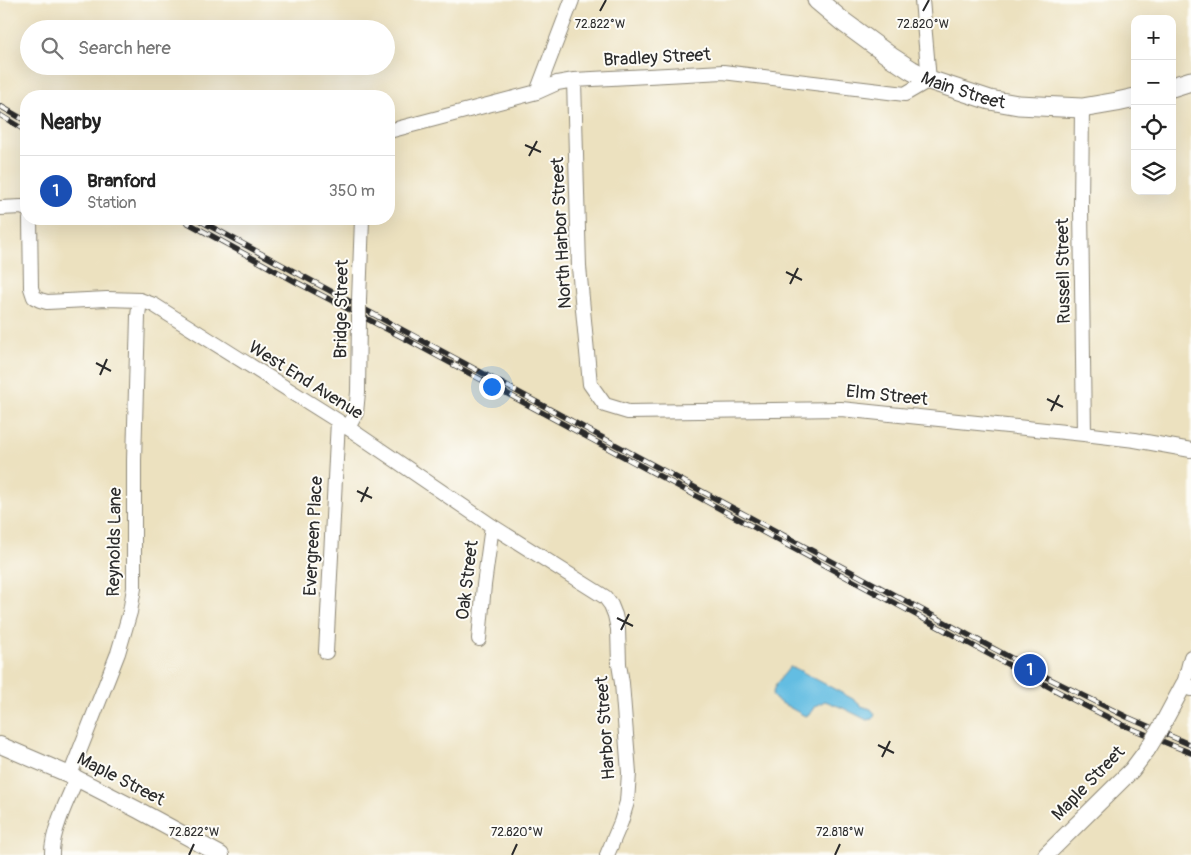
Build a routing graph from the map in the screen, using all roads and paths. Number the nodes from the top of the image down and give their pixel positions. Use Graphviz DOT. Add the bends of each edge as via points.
graph roads {
  1 [pos="572,0"];
  2 [pos="817,0"];
  3 [pos="922,0"];
  4 [pos="574,80"];
  5 [pos="929,80"];
  6 [pos="1191,81"];
  7 [pos="1176,86"];
  8 [pos="537,92"];
  9 [pos="1131,99"];
  10 [pos="1082,108"];
  11 [pos="395,129"];
  12 [pos="20,207"];
  13 [pos="0,208"];
  14 [pos="30,225"];
  15 [pos="362,225"];
  16 [pos="140,300"];
  17 [pos="590,384"];
  18 [pos="343,424"];
  19 [pos="1084,434"];
  20 [pos="1191,450"];
  21 [pos="492,526"];
  22 [pos="605,597"];
  23 [pos="479,639"];
  24 [pos="326,652"];
  25 [pos="1191,657"];
  26 [pos="1188,686"];
  27 [pos="0,745"];
  28 [pos="74,776"];
  29 [pos="52,855"];
  30 [pos="221,855"];
  31 [pos="607,855"];
  32 [pos="1046,855"];
  1 -- 8 [label="street"];
  2 -- 5 [label="main road, Main Street" via="891,57"];
  3 -- 5 [label="street"];
  4 -- 5 [label="street, Bradley Street" via="723,72 905,94"];
  4 -- 8 [label="street, Bradley Street"];
  4 -- 17 [label="street, North Harbor Street" via="579,267"];
  5 -- 10 [label="main road, Main Street" via="998,102"];
  6 -- 7 [label="main road"];
  8 -- 11 [label="street, Bradley Street"];
  9 -- 10 [label="main road, Main Street"];
  10 -- 19 [label="street, Russell Street"];
  12 -- 13 [label="street"];
  14 -- 16 [label="street, West End Avenue" via="31,288 34,296 48,302"];
  15 -- 18 [label="street, Bridge Street, bridge" via="356,414"];
  16 -- 18 [label="street, West End Avenue" via="171,315"];
  16 -- 28 [label="street, Reynolds Lane" via="134,588 118,653"];
  17 -- 19 [label="street, Elm Street" via="605,405 628,412 841,409"];
  18 -- 21 [label="street, West End Avenue"];
  18 -- 24 [label="street, Evergreen Place"];
  19 -- 20 [label="street, Elm Street"];
  21 -- 22 [label="street, West End Avenue"];
  21 -- 23 [label="street, Oak Street"];
  22 -- 31 [label="street, Harbor Street" via="611,605 618,629 629,773 627,802"];
  25 -- 26 [label="street"];
  26 -- 32 [label="street, Maple Street, bridge" via="1132,770"];
  27 -- 28 [label="street, Maple Street"];
  28 -- 29 [label="street, Reynolds Lane" via="56,830"];
  28 -- 30 [label="street, Maple Street"];
}
